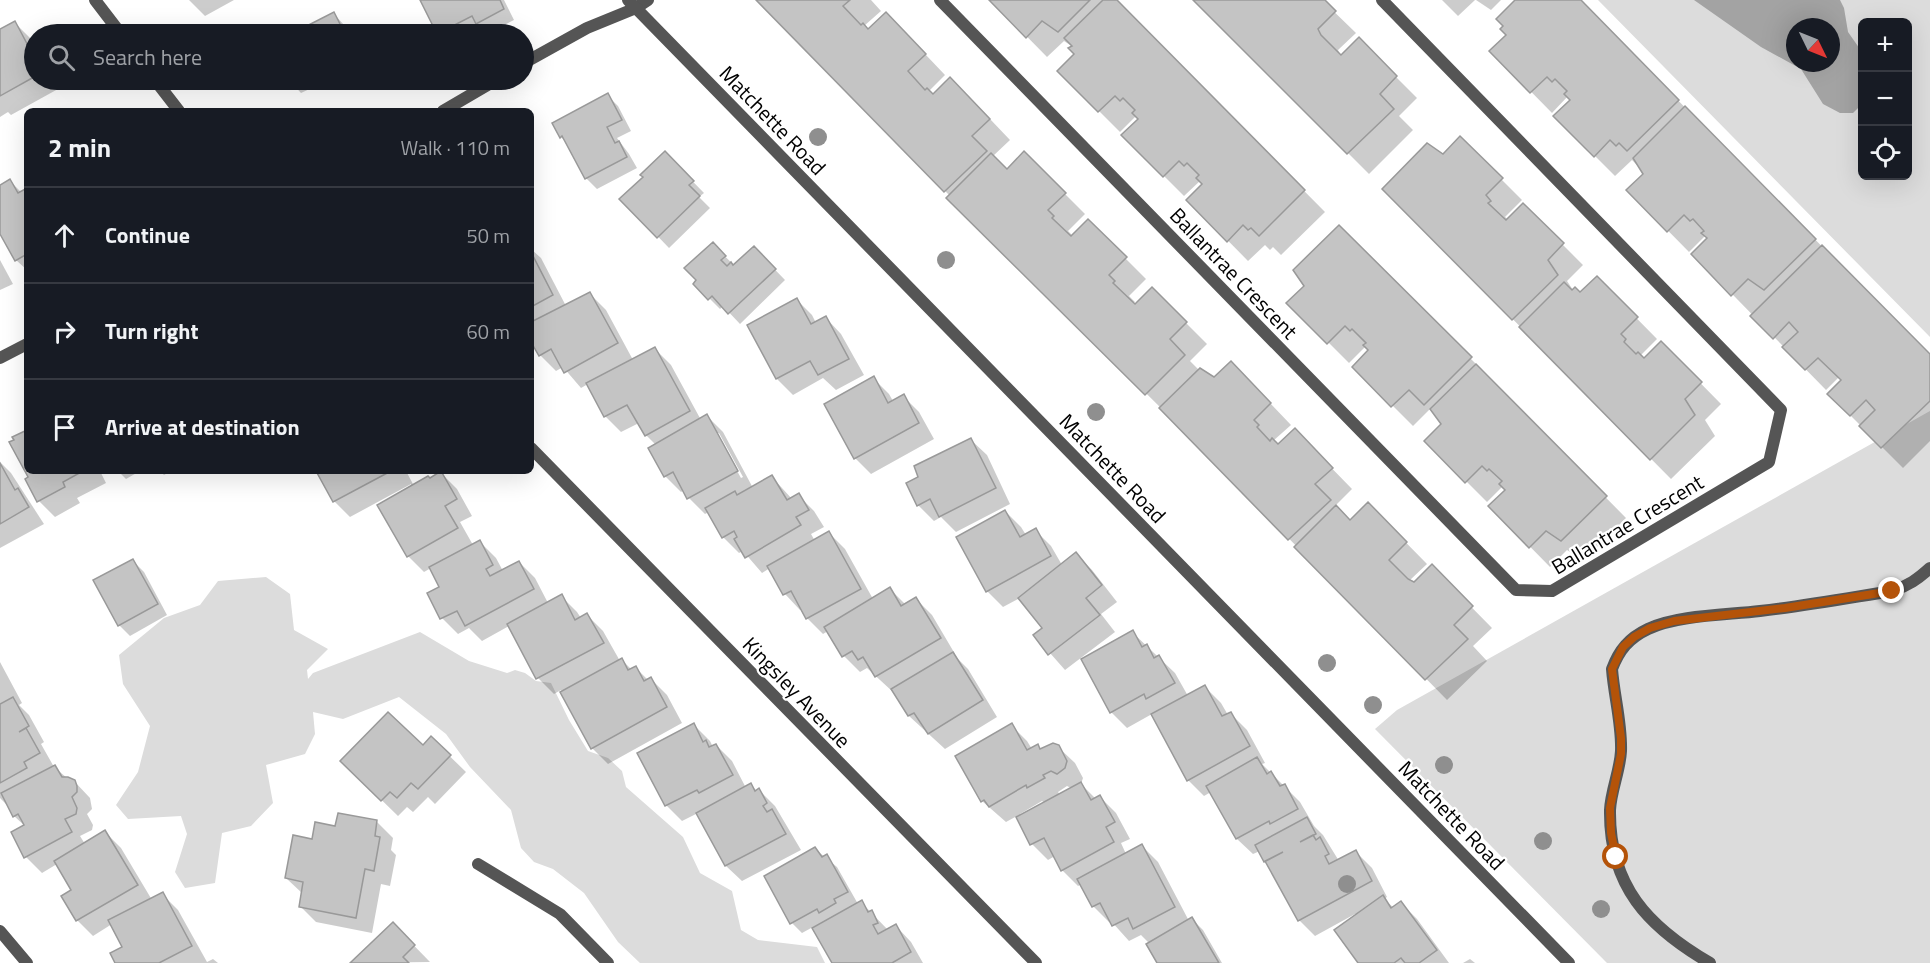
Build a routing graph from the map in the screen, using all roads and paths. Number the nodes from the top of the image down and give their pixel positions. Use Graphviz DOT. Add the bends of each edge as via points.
graph roads {
  1 [pos="95,0"];
  2 [pos="648,0"];
  3 [pos="940,0"];
  4 [pos="1383,0"];
  5 [pos="632,4"];
  6 [pos="113,24"];
  7 [pos="534,57"];
  8 [pos="163,90"];
  9 [pos="479,90"];
  10 [pos="177,108"];
  11 [pos="448,108"];
  12 [pos="24,346"];
  13 [pos="0,358"];
  14 [pos="534,451"];
  15 [pos="1930,568"];
  16 [pos="478,864"];
  17 [pos="0,931"];
  18 [pos="27,963"];
  19 [pos="608,963"];
  20 [pos="1036,963"];
  21 [pos="1569,963"];
  22 [pos="1710,963"];
  1 -- 6 [label="street"];
  2 -- 5 [label="street"];
  3 -- 4 [label="street, Ballantrae Crescent" via="1516,590 1552,591 1769,462 1781,410"];
  5 -- 7 [label="street"];
  5 -- 21 [label="street, Matchette Road"];
  8 -- 10 [label="street"];
  9 -- 11 [label="street"];
  12 -- 13 [label="street"];
  14 -- 20 [label="street, Kingsley Avenue"];
  15 -- 22 [label="street" via="1917,580 1892,591 1666,623 1634,637 1616,658 1612,669 1621,754 1610,808 1616,857 1626,887 1642,912"];
  16 -- 19 [label="street" via="560,914"];
  17 -- 18 [label="street"];
}
